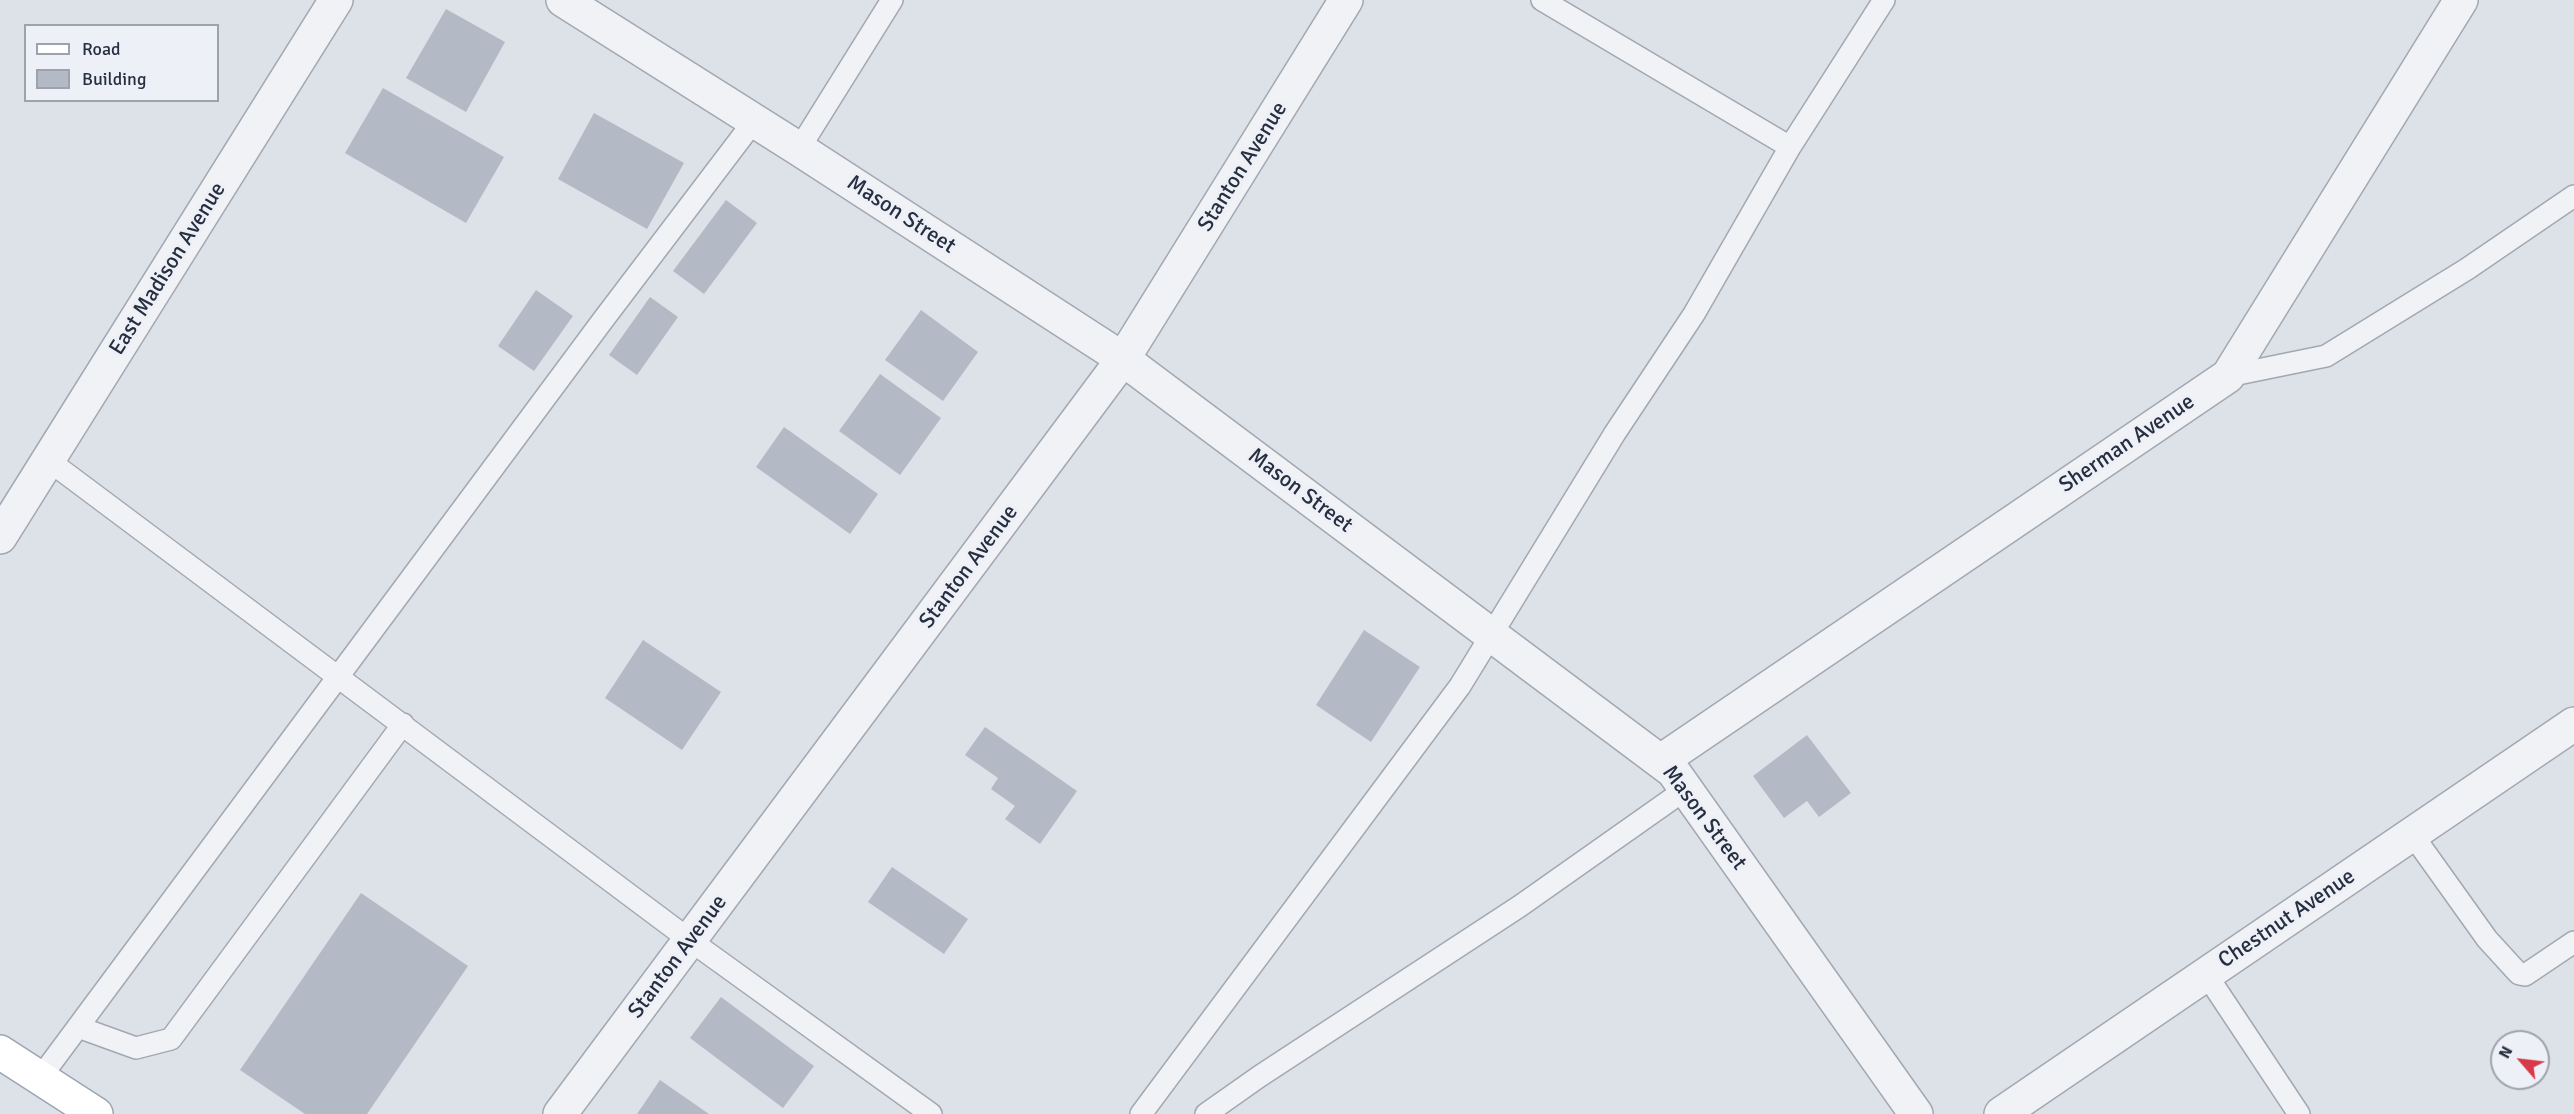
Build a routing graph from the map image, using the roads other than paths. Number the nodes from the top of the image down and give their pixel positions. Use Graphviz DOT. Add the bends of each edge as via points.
graph roads {
  1 [pos="336,0"];
  2 [pos="563,0"];
  3 [pos="892,0"];
  4 [pos="1346,0"];
  5 [pos="1542,0"];
  6 [pos="1884,0"];
  7 [pos="2458,1"];
  8 [pos="754,121"];
  9 [pos="1790,147"];
  10 [pos="800,150"];
  11 [pos="2574,196"];
  12 [pos="1123,359"];
  13 [pos="2228,376"];
  14 [pos="48,460"];
  15 [pos="0,537"];
  16 [pos="1492,634"];
  17 [pos="339,676"];
  18 [pos="403,724"];
  19 [pos="2574,724"];
  20 [pos="1660,761"];
  21 [pos="1686,789"];
  22 [pos="2412,834"];
  23 [pos="691,941"];
  24 [pos="2574,942"];
  25 [pos="2206,974"];
  26 [pos="78,1027"];
  27 [pos="0,1052"];
  28 [pos="40,1078"];
  29 [pos="96,1114"];
  30 [pos="560,1114"];
  31 [pos="931,1114"];
  32 [pos="1141,1114"];
  33 [pos="1206,1114"];
  34 [pos="1916,1114"];
  35 [pos="2001,1114"];
  36 [pos="2299,1114"];
  1 -- 14 [label="street, East Madison Avenue"];
  2 -- 8 [label="street, Mason Street"];
  3 -- 10 [label="lane"];
  4 -- 12 [label="street, Stanton Avenue"];
  5 -- 9 [label="lane"];
  6 -- 9 [label="lane"];
  7 -- 13 [label="street, Sherman Avenue"];
  8 -- 10 [label="street, Mason Street"];
  8 -- 17 [label="lane"];
  9 -- 16 [label="lane" via="1694,314 1615,433"];
  10 -- 12 [label="street, Mason Street"];
  11 -- 13 [label="lane" via="2467,269 2326,356"];
  12 -- 16 [label="street, Mason Street"];
  12 -- 23 [label="street, Stanton Avenue"];
  13 -- 20 [label="street, Sherman Avenue"];
  14 -- 15 [label="street, East Madison Avenue"];
  14 -- 17 [label="lane"];
  16 -- 20 [label="street, Mason Street"];
  16 -- 32 [label="lane" via="1460,686"];
  17 -- 18 [label="lane"];
  17 -- 26 [label="lane"];
  18 -- 23 [label="lane"];
  18 -- 26 [label="lane" via="171,1039 136,1048"];
  19 -- 22 [label="street, Chestnut Avenue"];
  20 -- 21 [label="street, Mason Street"];
  21 -- 33 [label="lane" via="1520,906"];
  21 -- 34 [label="street, Mason Street"];
  22 -- 24 [label="lane" via="2487,939 2519,974 2525,975"];
  22 -- 25 [label="street, Chestnut Avenue"];
  23 -- 30 [label="street, Stanton Avenue"];
  23 -- 31 [label="lane"];
  25 -- 35 [label="street, Chestnut Avenue"];
  25 -- 36 [label="lane"];
  26 -- 28 [label="lane"];
  27 -- 28 [label="main road"];
  28 -- 29 [label="main road"];
}
